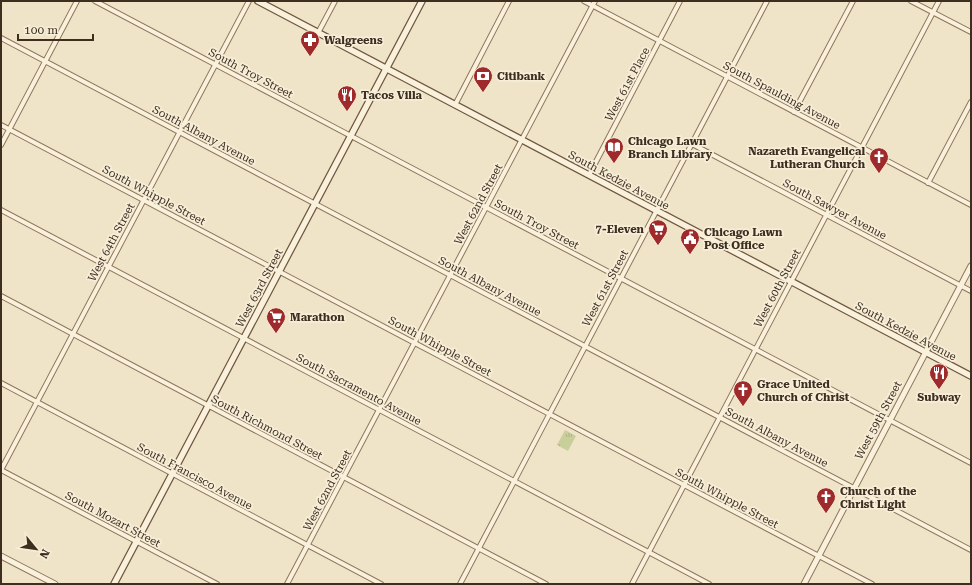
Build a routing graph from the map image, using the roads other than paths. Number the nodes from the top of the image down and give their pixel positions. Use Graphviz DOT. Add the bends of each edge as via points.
graph roads {
  1 [pos="77,1"];
  2 [pos="95,1"];
  3 [pos="249,1"];
  4 [pos="258,1"];
  5 [pos="335,1"];
  6 [pos="422,1"];
  7 [pos="509,1"];
  8 [pos="584,1"];
  9 [pos="595,1"];
  10 [pos="680,1"];
  11 [pos="767,1"];
  12 [pos="853,1"];
  13 [pos="912,1"];
  14 [pos="939,1"];
  15 [pos="593,6"];
  16 [pos="933,12"];
  17 [pos="971,32"];
  18 [pos="318,33"];
  19 [pos="1,38"];
  20 [pos="659,41"];
  21 [pos="45,61"];
  22 [pos="215,64"];
  23 [pos="386,69"];
  24 [pos="727,77"];
  25 [pos="971,102"];
  26 [pos="455,105"];
  27 [pos="794,112"];
  28 [pos="1,125"];
  29 [pos="9,129"];
  30 [pos="179,132"];
  31 [pos="351,136"];
  32 [pos="522,140"];
  33 [pos="692,144"];
  34 [pos="1,145"];
  35 [pos="862,148"];
  36 [pos="589,175"];
  37 [pos="928,183"];
  38 [pos="144,200"];
  39 [pos="315,204"];
  40 [pos="971,205"];
  41 [pos="486,207"];
  42 [pos="1,210"];
  43 [pos="656,211"];
  44 [pos="826,215"];
  45 [pos="971,266"];
  46 [pos="108,267"];
  47 [pos="279,271"];
  48 [pos="450,276"];
  49 [pos="621,278"];
  50 [pos="791,281"];
  51 [pos="961,285"];
  52 [pos="971,291"];
  53 [pos="1,296"];
  54 [pos="73,334"];
  55 [pos="244,338"];
  56 [pos="414,343"];
  57 [pos="585,346"];
  58 [pos="755,349"];
  59 [pos="926,352"];
  60 [pos="971,376"];
  61 [pos="1,383"];
  62 [pos="37,402"];
  63 [pos="208,406"];
  64 [pos="379,410"];
  65 [pos="549,414"];
  66 [pos="720,417"];
  67 [pos="890,420"];
  68 [pos="971,463"];
  69 [pos="1,470"];
  70 [pos="172,474"];
  71 [pos="343,477"];
  72 [pos="514,481"];
  73 [pos="684,485"];
  74 [pos="854,488"];
  75 [pos="136,541"];
  76 [pos="307,545"];
  77 [pos="478,548"];
  78 [pos="971,550"];
  79 [pos="649,552"];
  80 [pos="1,556"];
  81 [pos="818,556"];
  82 [pos="54,584"];
  83 [pos="114,584"];
  84 [pos="218,584"];
  85 [pos="287,584"];
  86 [pos="381,584"];
  87 [pos="460,584"];
  88 [pos="546,584"];
  89 [pos="632,584"];
  90 [pos="709,584"];
  91 [pos="804,584"];
  92 [pos="872,584"];
  1 -- 21 [label="street"];
  2 -- 22 [label="street, South Troy Street"];
  3 -- 22 [label="street, West 64th Street"];
  4 -- 18 [label="main road, South Kedzie Avenue"];
  5 -- 18 [label="street"];
  6 -- 23 [label="main road, West 63rd Street"];
  7 -- 26 [label="street"];
  8 -- 15 [label="street, South Spaulding Avenue"];
  9 -- 15 [label="street, West 62nd Street"];
  10 -- 20 [label="street, West 61st Place"];
  11 -- 24 [label="street, West 61st Street"];
  12 -- 27 [label="street"];
  13 -- 16 [label="street"];
  14 -- 16 [label="street, West 60th Street"];
  15 -- 20 [label="street, South Spaulding Avenue"];
  15 -- 32 [label="street, West 62nd Street"];
  16 -- 17 [label="street"];
  16 -- 35 [label="street, West 60th Street"];
  18 -- 23 [label="main road, South Kedzie Avenue"];
  19 -- 21 [label="street, South Albany Avenue"];
  20 -- 24 [label="street, South Spaulding Avenue"];
  20 -- 36 [label="street, West 61st Place"];
  21 -- 29 [label="street"];
  21 -- 30 [label="street, South Albany Avenue"];
  22 -- 30 [label="street, West 64th Street"];
  22 -- 31 [label="street, South Troy Street"];
  23 -- 26 [label="main road, South Kedzie Avenue"];
  23 -- 31 [label="main road, West 63rd Street"];
  24 -- 27 [label="street, South Spaulding Avenue"];
  24 -- 33 [label="street, West 61st Street"];
  25 -- 37 [label="street"];
  26 -- 32 [label="main road, South Kedzie Avenue"];
  27 -- 35 [label="street, South Spaulding Avenue"];
  28 -- 29 [label="street, South Whipple Street"];
  29 -- 34 [label="street"];
  29 -- 38 [label="street, South Whipple Street"];
  30 -- 38 [label="street, West 64th Street"];
  30 -- 39 [label="street, South Albany Avenue"];
  31 -- 39 [label="main road, West 63rd Street"];
  31 -- 41 [label="street, South Troy Street"];
  32 -- 36 [label="main road, South Kedzie Avenue"];
  32 -- 41 [label="street, West 62nd Street"];
  33 -- 43 [label="street, West 61st Street"];
  33 -- 44 [label="street, South Sawyer Avenue"];
  35 -- 37 [label="street, South Spaulding Avenue"];
  35 -- 44 [label="street, West 60th Street"];
  36 -- 43 [label="main road, South Kedzie Avenue"];
  37 -- 40 [label="street, South Spaulding Avenue"];
  38 -- 46 [label="street, West 64th Street"];
  38 -- 47 [label="street, South Whipple Street"];
  39 -- 47 [label="main road, West 63rd Street"];
  39 -- 48 [label="street, South Albany Avenue"];
  41 -- 48 [label="street, West 62nd Street"];
  41 -- 49 [label="street, South Troy Street"];
  42 -- 46 [label="street, South Sacramento Avenue"];
  43 -- 49 [label="street, West 61st Street"];
  43 -- 50 [label="main road, South Kedzie Avenue"];
  44 -- 50 [label="street, West 60th Street"];
  44 -- 51 [label="street, South Sawyer Avenue"];
  45 -- 51 [label="street, West 59th Street"];
  46 -- 54 [label="street, West 64th Street"];
  46 -- 55 [label="street, South Sacramento Avenue"];
  47 -- 55 [label="main road, West 63rd Street"];
  47 -- 56 [label="street, South Whipple Street"];
  48 -- 56 [label="street, West 62nd Street"];
  48 -- 57 [label="street, South Albany Avenue"];
  49 -- 57 [label="street, West 61st Street"];
  49 -- 58 [label="street, South Troy Street"];
  50 -- 58 [label="street, West 60th Street"];
  50 -- 59 [label="main road, South Kedzie Avenue"];
  51 -- 52 [label="street, South Sawyer Avenue"];
  51 -- 59 [label="street, West 59th Street"];
  53 -- 54 [label="street, South Richmond Street"];
  54 -- 62 [label="street, West 64th Street"];
  54 -- 63 [label="street, South Richmond Street"];
  55 -- 63 [label="main road, West 63rd Street"];
  55 -- 64 [label="street, South Sacramento Avenue"];
  56 -- 64 [label="street, West 62nd Street"];
  56 -- 65 [label="street, South Whipple Street"];
  57 -- 65 [label="street, West 61st Street"];
  57 -- 66 [label="street, South Albany Avenue"];
  58 -- 66 [label="street, West 60th Street"];
  58 -- 67 [label="street, South Troy Street"];
  59 -- 60 [label="main road, South Kedzie Avenue"];
  59 -- 67 [label="street, West 59th Street"];
  61 -- 62 [label="street, South Francisco Avenue"];
  62 -- 69 [label="street, West 64th Street"];
  62 -- 70 [label="street, South Francisco Avenue"];
  63 -- 70 [label="main road, West 63rd Street"];
  63 -- 71 [label="street, South Richmond Street"];
  64 -- 71 [label="street, West 62nd Street"];
  64 -- 72 [label="street, South Sacramento Avenue"];
  65 -- 72 [label="street, West 61st Street"];
  65 -- 73 [label="street, South Whipple Street"];
  66 -- 73 [label="street, West 60th Street"];
  66 -- 74 [label="street, South Albany Avenue"];
  67 -- 68 [label="street, South Troy Street"];
  67 -- 74 [label="street, West 59th Street"];
  69 -- 75 [label="street, South Mozart Street"];
  70 -- 75 [label="main road, West 63rd Street"];
  70 -- 76 [label="street, South Francisco Avenue"];
  71 -- 76 [label="street, West 62nd Street"];
  71 -- 77 [label="street, South Richmond Street"];
  72 -- 77 [label="street, West 61st Street"];
  72 -- 79 [label="street, South Sacramento Avenue"];
  73 -- 79 [label="street, West 60th Street"];
  73 -- 81 [label="street, South Whipple Street"];
  74 -- 78 [label="street, South Albany Avenue"];
  74 -- 81 [label="street, West 59th Street"];
  75 -- 83 [label="main road, West 63rd Street"];
  75 -- 84 [label="street, South Mozart Street"];
  76 -- 85 [label="street, West 62nd Street"];
  76 -- 86 [label="street, South Francisco Avenue"];
  77 -- 87 [label="street, West 61st Street"];
  77 -- 88 [label="street, South Richmond Street"];
  79 -- 89 [label="street, West 60th Street"];
  79 -- 90 [label="street, South Sacramento Avenue"];
  80 -- 82 [label="street"];
  81 -- 91 [label="street, West 59th Street"];
  81 -- 92 [label="street, South Whipple Street"];
}
